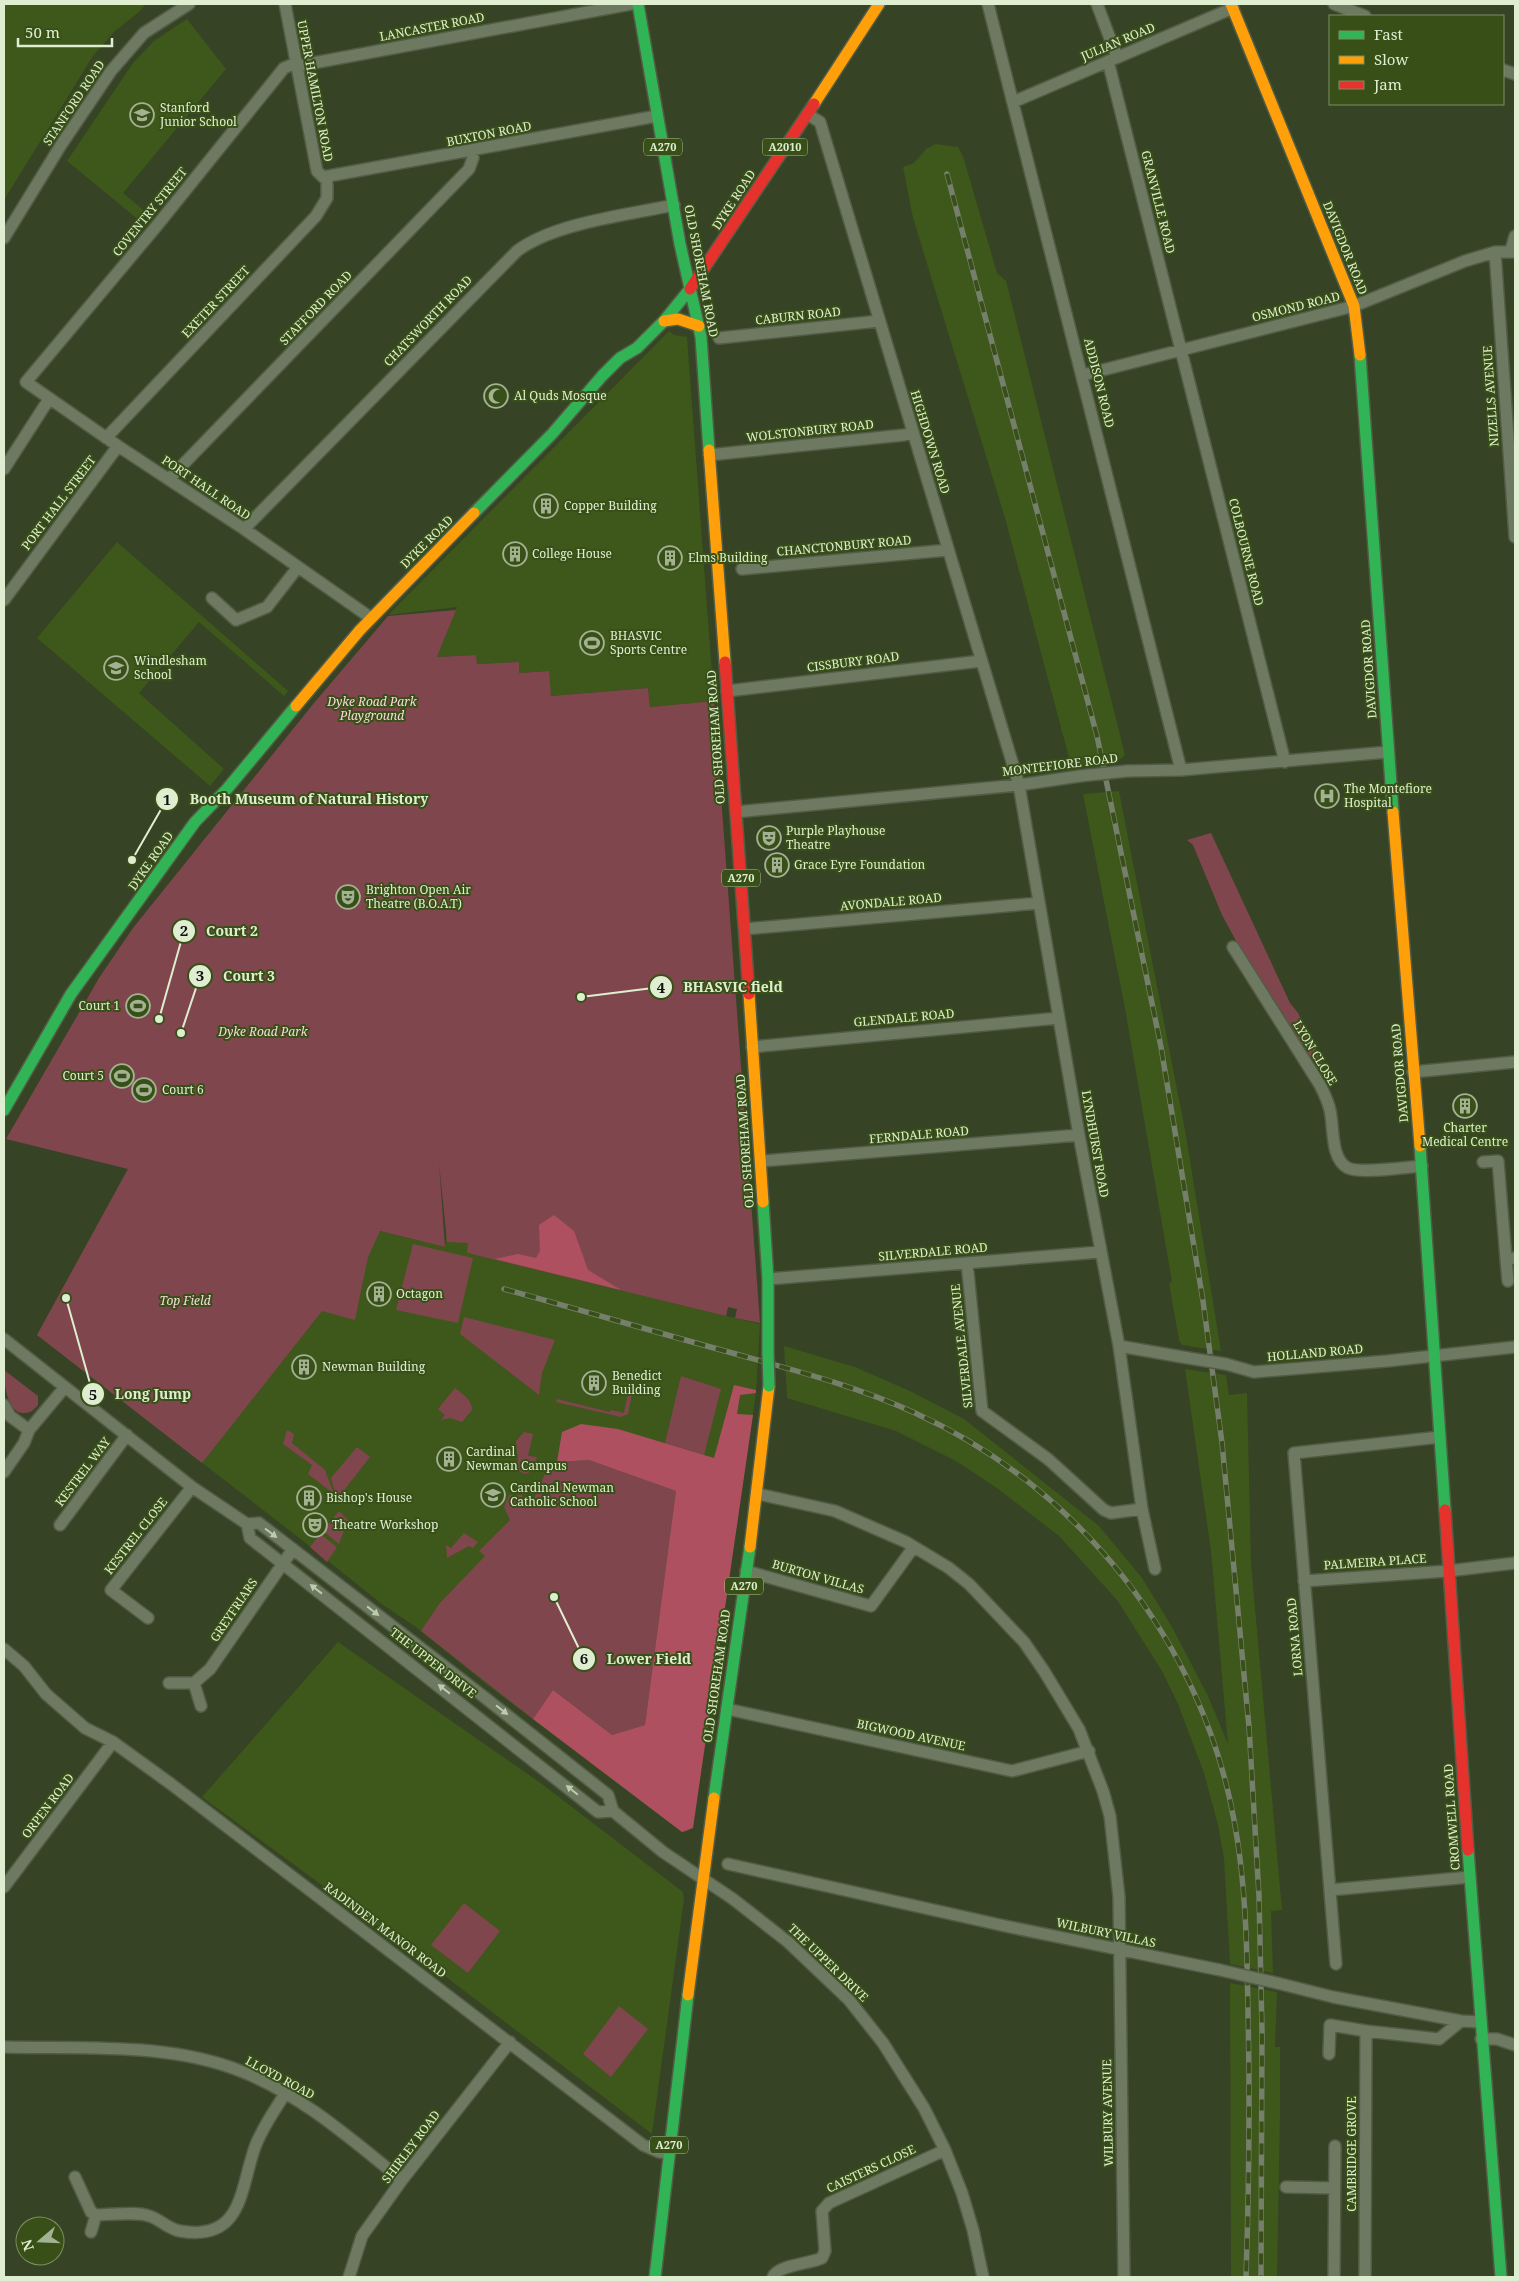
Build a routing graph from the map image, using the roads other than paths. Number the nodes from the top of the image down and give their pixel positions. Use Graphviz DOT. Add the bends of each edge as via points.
graph roads {
  1 [pos="189,4"];
  2 [pos="285,4"];
  3 [pos="631,4"];
  4 [pos="638,4"];
  5 [pos="988,4"];
  6 [pos="1097,4"];
  7 [pos="1334,4"];
  8 [pos="876,5"];
  9 [pos="1232,6"];
  10 [pos="1362,15"];
  11 [pos="1112,59"];
  12 [pos="296,65"];
  13 [pos="1014,102"];
  14 [pos="807,114"];
  15 [pos="656,116"];
  16 [pos="472,151"];
  17 [pos="327,178"];
  18 [pos="674,205"];
  19 [pos="1515,236"];
  20 [pos="4,238"];
  21 [pos="1513,251"];
  22 [pos="1495,252"];
  23 [pos="690,289"];
  24 [pos="1354,306"];
  25 [pos="664,321"];
  26 [pos="879,322"];
  27 [pos="699,326"];
  28 [pos="719,338"];
  29 [pos="1181,349"];
  30 [pos="1083,375"];
  31 [pos="26,382"];
  32 [pos="49,399"];
  33 [pos="913,433"];
  34 [pos="106,438"];
  35 [pos="118,446"];
  36 [pos="709,455"];
  37 [pos="4,469"];
  38 [pos="169,479"];
  39 [pos="244,529"];
  40 [pos="1515,538"];
  41 [pos="948,550"];
  42 [pos="298,567"];
  43 [pos="742,569"];
  44 [pos="212,598"];
  45 [pos="4,600"];
  46 [pos="371,618"];
  47 [pos="981,661"];
  48 [pos="727,691"];
  49 [pos="1388,752"];
  50 [pos="1285,762"];
  51 [pos="1181,770"];
  52 [pos="1019,785"];
  53 [pos="736,812"];
  54 [pos="1038,902"];
  55 [pos="745,929"];
  56 [pos="1233,947"];
  57 [pos="1059,1018"];
  58 [pos="752,1046"];
  59 [pos="1515,1062"];
  60 [pos="1413,1072"];
  61 [pos="4,1110"];
  62 [pos="1079,1135"];
  63 [pos="761,1161"];
  64 [pos="1483,1162"];
  65 [pos="1422,1166"];
  66 [pos="1100,1252"];
  67 [pos="1511,1259"];
  68 [pos="967,1263"];
  69 [pos="768,1279"];
  70 [pos="1508,1281"];
  71 [pos="4,1340"];
  72 [pos="1119,1346"];
  73 [pos="1515,1347"];
  74 [pos="1435,1355"];
  75 [pos="65,1387"];
  76 [pos="4,1405"];
  77 [pos="29,1430"];
  78 [pos="127,1435"];
  79 [pos="1440,1437"];
  80 [pos="4,1472"];
  81 [pos="192,1487"];
  82 [pos="758,1494"];
  83 [pos="1142,1509"];
  84 [pos="247,1524"];
  85 [pos="60,1525"];
  86 [pos="913,1548"];
  87 [pos="293,1549"];
  88 [pos="1515,1562"];
  89 [pos="282,1563"];
  90 [pos="1156,1569"];
  91 [pos="1448,1571"];
  92 [pos="746,1572"];
  93 [pos="1304,1582"];
  94 [pos="148,1618"];
  95 [pos="4,1650"];
  96 [pos="169,1683"];
  97 [pos="194,1683"];
  98 [pos="201,1706"];
  99 [pos="727,1709"];
  100 [pos="113,1742"];
  101 [pos="1089,1751"];
  102 [pos="613,1810"];
  103 [pos="728,1864"];
  104 [pos="703,1878"];
  105 [pos="1470,1878"];
  106 [pos="4,1887"];
  107 [pos="1330,1890"];
  108 [pos="1120,1949"];
  109 [pos="1336,1964"];
  110 [pos="1462,2021"];
  111 [pos="1480,2022"];
  112 [pos="1366,2031"];
  113 [pos="1481,2040"];
  114 [pos="510,2042"];
  115 [pos="1515,2045"];
  116 [pos="4,2046"];
  117 [pos="1329,2054"];
  118 [pos="285,2094"];
  119 [pos="1335,2146"];
  120 [pos="945,2150"];
  121 [pos="668,2153"];
  122 [pos="76,2177"];
  123 [pos="402,2180"];
  124 [pos="1286,2187"];
  125 [pos="1334,2188"];
  126 [pos="96,2215"];
  127 [pos="91,2232"];
  128 [pos="349,2277"];
  129 [pos="655,2277"];
  130 [pos="773,2277"];
  131 [pos="983,2277"];
  132 [pos="1124,2277"];
  133 [pos="1334,2277"];
  134 [pos="1365,2277"];
  135 [pos="1501,2277"];
  1 -- 20 [label="street, STANFORD ROAD" via="144,33 111,71"];
  2 -- 12 [label="street, UPPER HAMILTON ROAD"];
  3 -- 12 [label="street, LANCASTER ROAD"];
  4 -- 15 [label="main road, OLD SHOREHAM ROAD / A270"];
  5 -- 13 [label="street, ADDISON ROAD"];
  6 -- 11 [label="street, GRANVILLE ROAD"];
  7 -- 10 [label="street"];
  8 -- 14 [label="main road, DYKE ROAD / A2010"];
  9 -- 11 [label="street, JULIAN ROAD"];
  9 -- 24 [label="main road, DAVIGDOR ROAD"];
  11 -- 13 [label="street, JULIAN ROAD"];
  11 -- 29 [label="street, GRANVILLE ROAD"];
  12 -- 17 [label="street, UPPER HAMILTON ROAD" via="316,171"];
  12 -- 31 [label="street, COVENTRY STREET" via="284,68"];
  13 -- 30 [label="street, ADDISON ROAD"];
  14 -- 23 [label="main road, DYKE ROAD / A2010"];
  14 -- 26 [label="street, HIGHDOWN ROAD" via="820,122"];
  15 -- 16 [label="street, BUXTON ROAD"];
  15 -- 18 [label="main road, OLD SHOREHAM ROAD / A270"];
  16 -- 17 [label="street, BUXTON ROAD"];
  16 -- 38 [label="street, STAFFORD ROAD" via="469,169"];
  17 -- 34 [label="street, EXETER STREET" via="327,198 316,216"];
  18 -- 23 [label="main road, OLD SHOREHAM ROAD / A270"];
  18 -- 39 [label="street, CHATSWORTH ROAD" via="552,231 517,250"];
  19 -- 21 [label="street"];
  21 -- 22 [label="street, OSMOND ROAD"];
  22 -- 24 [label="street, OSMOND ROAD"];
  22 -- 40 [label="street, NIZELLS AVENUE"];
  23 -- 25 [label="main road, DYKE ROAD"];
  23 -- 27 [label="main road, OLD SHOREHAM ROAD / A270"];
  24 -- 29 [label="street, OSMOND ROAD"];
  24 -- 49 [label="main road, DAVIGDOR ROAD" via="1362,374"];
  25 -- 27 [label="main road" via="678,319"];
  25 -- 46 [label="main road, DYKE ROAD" via="637,348 620,358 552,434"];
  26 -- 28 [label="street, CABURN ROAD"];
  26 -- 33 [label="street, HIGHDOWN ROAD"];
  27 -- 36 [label="main road, OLD SHOREHAM ROAD / A270"];
  29 -- 30 [label="street, OSMOND ROAD"];
  29 -- 50 [label="street, COLBOURNE ROAD"];
  30 -- 51 [label="street, ADDISON ROAD"];
  31 -- 32 [label="street, PORT HALL ROAD"];
  32 -- 34 [label="street, PORT HALL ROAD"];
  32 -- 37 [label="street"];
  33 -- 36 [label="street, WOLSTONBURY ROAD"];
  33 -- 41 [label="street, HIGHDOWN ROAD"];
  34 -- 35 [label="street, PORT HALL ROAD"];
  35 -- 38 [label="street, PORT HALL ROAD"];
  35 -- 45 [label="street, PORT HALL STREET"];
  36 -- 48 [label="main road, OLD SHOREHAM ROAD / A270"];
  38 -- 39 [label="street, PORT HALL ROAD"];
  39 -- 42 [label="street, PORT HALL ROAD"];
  41 -- 43 [label="street, CHANCTONBURY ROAD"];
  41 -- 47 [label="street, HIGHDOWN ROAD"];
  42 -- 44 [label="street" via="267,607 236,620"];
  42 -- 46 [label="street, PORT HALL ROAD"];
  46 -- 61 [label="main road, DYKE ROAD" via="227,789 195,822 71,994"];
  47 -- 48 [label="street, CISSBURY ROAD"];
  47 -- 52 [label="street, HIGHDOWN ROAD"];
  48 -- 53 [label="main road, OLD SHOREHAM ROAD / A270"];
  49 -- 50 [label="street, MONTEFIORE ROAD"];
  49 -- 60 [label="main road, DAVIGDOR ROAD"];
  50 -- 51 [label="street, MONTEFIORE ROAD"];
  51 -- 52 [label="street, MONTEFIORE ROAD, bridge" via="1127,771"];
  52 -- 53 [label="street, MONTEFIORE ROAD"];
  52 -- 54 [label="street, LYNDHURST ROAD"];
  53 -- 55 [label="main road, OLD SHOREHAM ROAD / A270"];
  54 -- 55 [label="street, AVONDALE ROAD"];
  54 -- 57 [label="street, LYNDHURST ROAD"];
  55 -- 58 [label="main road, OLD SHOREHAM ROAD / A270"];
  56 -- 65 [label="street, LYON CLOSE" via="1320,1085 1330,1109 1336,1152 1341,1161 1348,1168 1367,1170"];
  57 -- 58 [label="street, GLENDALE ROAD"];
  57 -- 62 [label="street, LYNDHURST ROAD"];
  58 -- 63 [label="main road, OLD SHOREHAM ROAD / A270"];
  59 -- 60 [label="street"];
  60 -- 65 [label="main road, DAVIGDOR ROAD"];
  62 -- 63 [label="street, FERNDALE ROAD"];
  62 -- 66 [label="street, LYNDHURST ROAD"];
  63 -- 69 [label="main road, OLD SHOREHAM ROAD / A270"];
  64 -- 67 [label="street" via="1498,1160"];
  65 -- 74 [label="main road, DAVIGDOR ROAD"];
  66 -- 68 [label="street, SILVERDALE ROAD"];
  66 -- 72 [label="street, LYNDHURST ROAD"];
  67 -- 70 [label="street"];
  68 -- 69 [label="street, SILVERDALE ROAD"];
  68 -- 83 [label="street, SILVERDALE AVENUE" via="982,1411 1048,1459 1104,1510 1111,1513"];
  69 -- 82 [label="main road, OLD SHOREHAM ROAD / A270, bridge" via="768,1386"];
  71 -- 75 [label="street, THE UPPER DRIVE"];
  72 -- 74 [label="street, HOLLAND ROAD, bridge" via="1226,1364 1254,1372"];
  72 -- 83 [label="street, LYNDHURST ROAD"];
  73 -- 74 [label="street, HOLLAND ROAD"];
  74 -- 79 [label="main road, CROMWELL ROAD"];
  75 -- 77 [label="street"];
  75 -- 78 [label="street, THE UPPER DRIVE"];
  76 -- 77 [label="street" via="10,1416"];
  77 -- 80 [label="street" via="24,1444"];
  78 -- 81 [label="street, THE UPPER DRIVE"];
  78 -- 85 [label="street, KESTREL WAY"];
  79 -- 91 [label="main road, CROMWELL ROAD"];
  79 -- 93 [label="street, LORNA ROAD" via="1294,1453"];
  81 -- 84 [label="street, THE UPPER DRIVE"];
  81 -- 94 [label="street, KESTREL CLOSE" via="111,1590"];
  82 -- 86 [label="street, WILBURY AVENUE" via="835,1511"];
  82 -- 92 [label="main road, OLD SHOREHAM ROAD / A270"];
  83 -- 90 [label="street, LYNDHURST ROAD"];
  84 -- 87 [label="street, THE UPPER DRIVE, one-way" via="259,1523"];
  84 -- 89 [label="street, THE UPPER DRIVE" via="250,1538"];
  86 -- 92 [label="street, BURTON VILLAS" via="871,1606"];
  86 -- 101 [label="street, WILBURY AVENUE" via="949,1568 969,1584 1024,1642 1060,1697"];
  87 -- 89 [label="street, GREYFRIARS"];
  87 -- 102 [label="street, THE UPPER DRIVE, one-way" via="608,1795"];
  88 -- 91 [label="street, PALMEIRA PLACE"];
  89 -- 97 [label="street, GREYFRIARS" via="210,1669"];
  102 -- 89 [label="street, THE UPPER DRIVE, one-way" via="598,1812"];
  91 -- 93 [label="street, PALMEIRA PLACE"];
  91 -- 105 [label="main road, CROMWELL ROAD"];
  92 -- 99 [label="main road, OLD SHOREHAM ROAD / A270"];
  93 -- 107 [label="street, LORNA ROAD"];
  95 -- 100 [label="street, RADINDEN MANOR ROAD" via="24,1666 46,1694 85,1728"];
  96 -- 97 [label="street"];
  97 -- 98 [label="street"];
  99 -- 101 [label="street, BIGWOOD AVENUE" via="1012,1771"];
  99 -- 104 [label="main road, OLD SHOREHAM ROAD / A270"];
  100 -- 106 [label="street, ORPEN ROAD"];
  100 -- 114 [label="street, RADINDEN MANOR ROAD"];
  101 -- 108 [label="street, WILBURY AVENUE" via="1110,1816 1119,1897"];
  102 -- 104 [label="street, THE UPPER DRIVE" via="663,1852"];
  103 -- 108 [label="street, WILBURY VILLAS"];
  104 -- 120 [label="street, THE UPPER DRIVE" via="788,1942 849,2000 883,2042 924,2108"];
  104 -- 121 [label="main road, OLD SHOREHAM ROAD / A270"];
  105 -- 107 [label="street"];
  105 -- 111 [label="main road, CROMWELL ROAD"];
  107 -- 109 [label="street, LORNA ROAD"];
  108 -- 110 [label="street, WILBURY VILLAS, bridge" via="1333,1997"];
  108 -- 132 [label="street, WILBURY AVENUE"];
  110 -- 111 [label="street, WILBURY VILLAS"];
  110 -- 112 [label="street" via="1439,2039"];
  111 -- 113 [label="main road, CROMWELL ROAD"];
  112 -- 117 [label="street" via="1330,2025"];
  112 -- 134 [label="street, CAMBRIDGE GROVE"];
  113 -- 115 [label="street" via="1497,2039"];
  113 -- 135 [label="main road, CROMWELL ROAD"];
  114 -- 121 [label="street, RADINDEN MANOR ROAD" via="643,2145"];
  114 -- 123 [label="street, SHIRLEY ROAD"];
  116 -- 118 [label="street, LLOYD ROAD" via="175,2054 243,2072"];
  118 -- 123 [label="street, LLOYD ROAD" via="323,2118"];
  118 -- 126 [label="street" via="256,2146 236,2211 223,2225 206,2231 179,2231 146,2214"];
  119 -- 125 [label="street"];
  120 -- 130 [label="street, CAISTERS CLOSE" via="829,2203 822,2211 825,2251 822,2258 780,2269"];
  120 -- 131 [label="street, THE UPPER DRIVE" via="962,2193"];
  121 -- 129 [label="main road, OLD SHOREHAM ROAD / A270"];
  122 -- 126 [label="street" via="91,2212"];
  123 -- 128 [label="street, SHIRLEY ROAD" via="362,2236"];
  124 -- 125 [label="street"];
  125 -- 133 [label="street"];
  126 -- 127 [label="street"];
}
